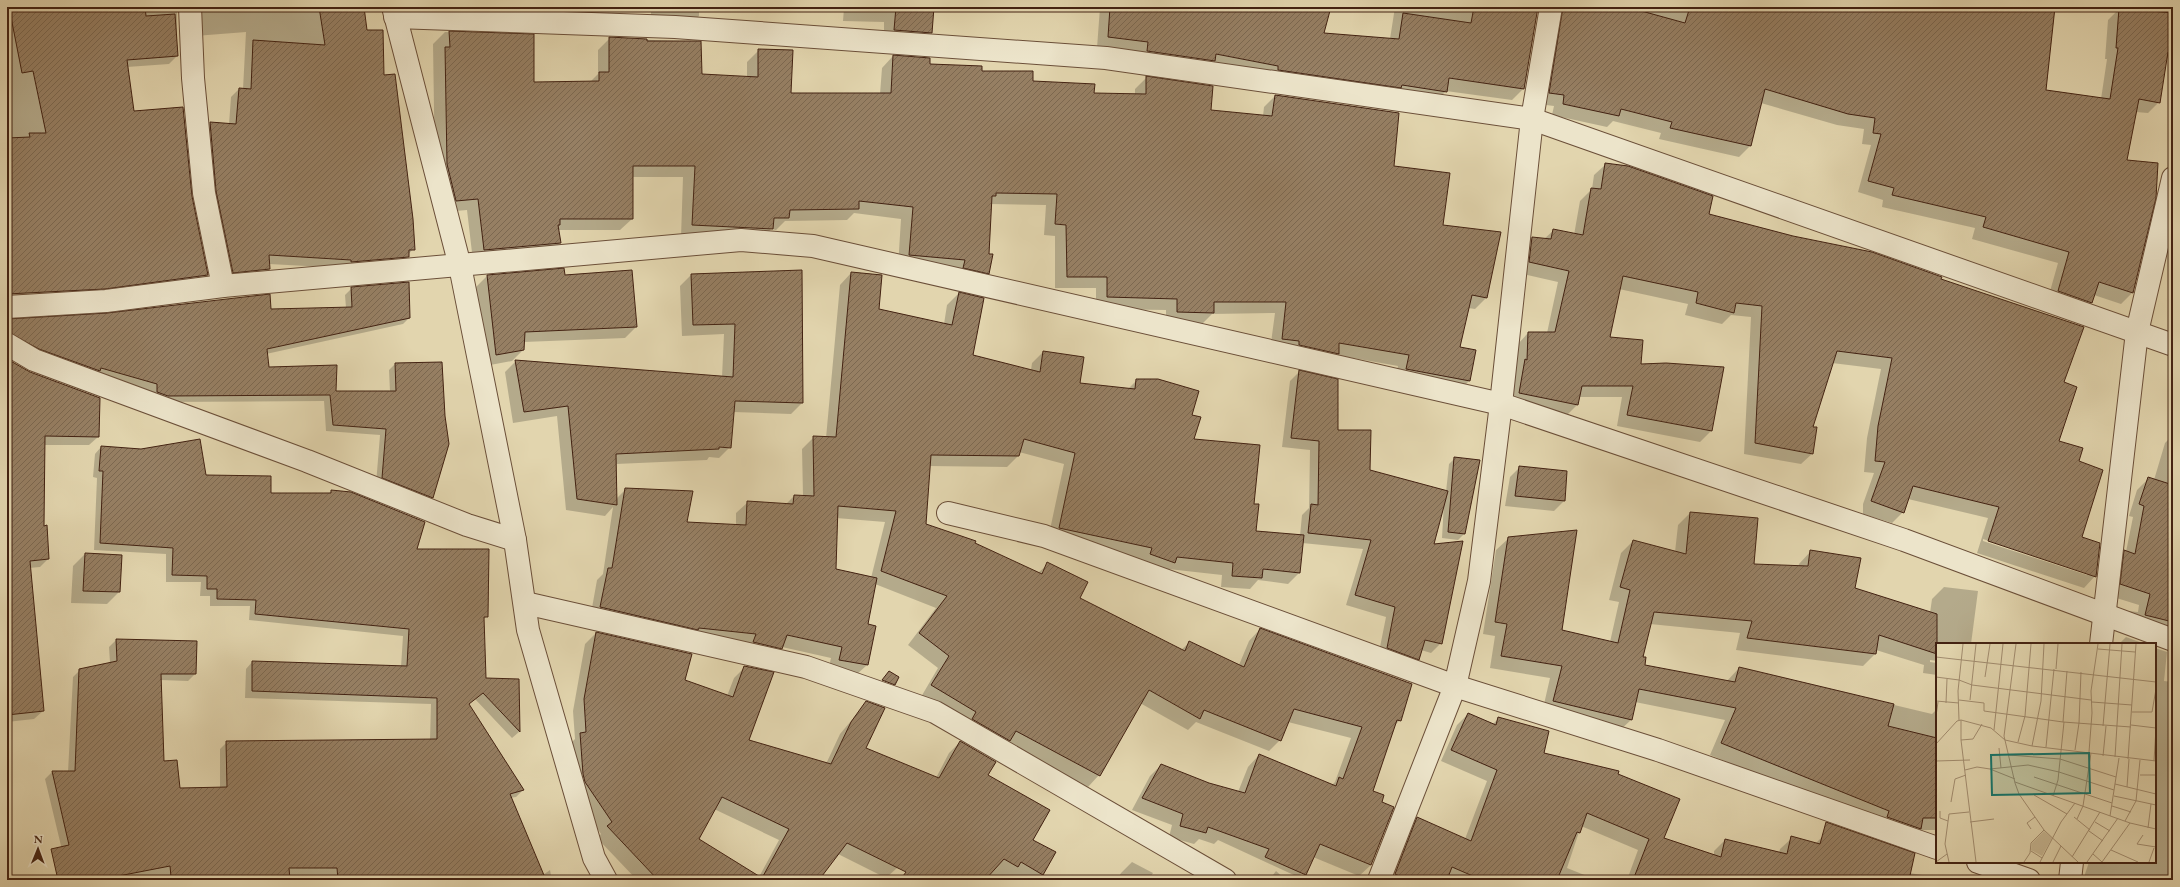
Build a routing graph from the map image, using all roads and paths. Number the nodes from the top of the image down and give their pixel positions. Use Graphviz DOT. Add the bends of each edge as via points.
graph roads {
  1 [pos="190,7"];
  2 [pos="1551,7"];
  3 [pos="394,12"];
  4 [pos="1532,119"];
  5 [pos="2173,178"];
  6 [pos="460,266"];
  7 [pos="223,286"];
  8 [pos="7,307"];
  9 [pos="2137,332"];
  10 [pos="7,344"];
  11 [pos="2173,345"];
  12 [pos="1501,404"];
  13 [pos="948,513"];
  14 [pos="515,540"];
  15 [pos="525,603"];
  16 [pos="2105,616"];
  17 [pos="2173,640"];
  18 [pos="2101,643"];
  19 [pos="1455,686"];
  20 [pos="1936,848"];
  21 [pos="1981,863"];
  22 [pos="2072,863"];
  23 [pos="606,880"];
  24 [pos="1225,880"];
  25 [pos="1379,880"];
  26 [pos="2029,880"];
  27 [pos="2070,880"];
  1 -- 7 [label="street" via="193,78 204,193"];
  2 -- 4 [label="street"];
  3 -- 4 [label="street" via="675,27 1106,58"];
  3 -- 6 [label="street"];
  4 -- 9 [label="street"];
  4 -- 12 [label="street"];
  5 -- 9 [label="street"];
  6 -- 7 [label="street"];
  6 -- 12 [label="street" via="741,240 813,246"];
  6 -- 14 [label="street"];
  7 -- 8 [label="street" via="106,301"];
  9 -- 11 [label="street"];
  9 -- 16 [label="street"];
  10 -- 14 [label="street" via="34,360 307,461 467,525"];
  12 -- 16 [label="street" via="1904,540"];
  12 -- 19 [label="street" via="1479,581"];
  13 -- 19 [label="street" via="1044,536"];
  14 -- 15 [label="street"];
  15 -- 23 [label="street" via="528,630 594,858"];
  15 -- 24 [label="street" via="814,669 935,712"];
  16 -- 17 [label="street"];
  16 -- 18 [label="street"];
  19 -- 20 [label="street" via="1658,750"];
  19 -- 25 [label="street"];
  21 -- 26 [label="street"];
  22 -- 27 [label="street"];
}
